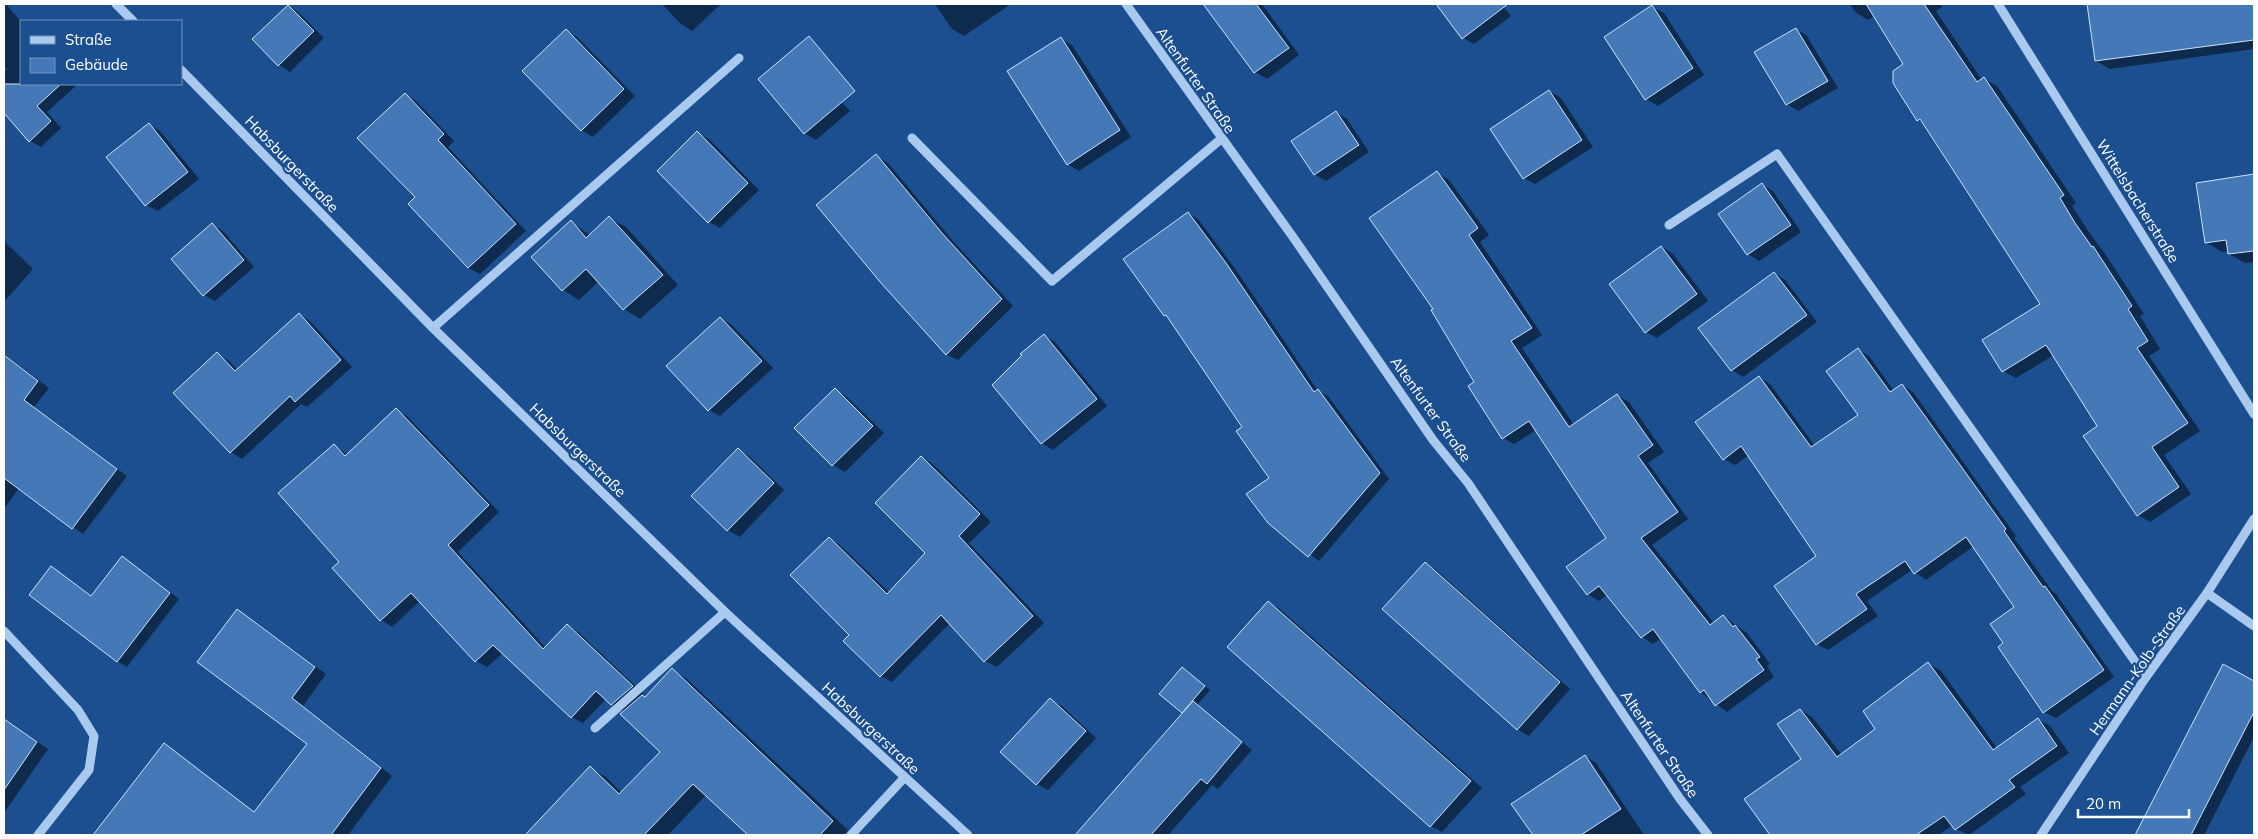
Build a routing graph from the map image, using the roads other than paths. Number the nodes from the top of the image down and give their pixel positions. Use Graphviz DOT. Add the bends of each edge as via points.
graph roads {
  1 [pos="116,4"];
  2 [pos="1998,4"];
  3 [pos="1131,5"];
  4 [pos="132,20"];
  5 [pos="739,58"];
  6 [pos="182,71"];
  7 [pos="912,138"];
  8 [pos="1221,139"];
  9 [pos="1669,225"];
  10 [pos="433,328"];
  11 [pos="2254,414"];
  12 [pos="2254,519"];
  13 [pos="2207,593"];
  14 [pos="725,612"];
  15 [pos="2254,626"];
  16 [pos="4,631"];
  17 [pos="2146,677"];
  18 [pos="595,728"];
  19 [pos="904,778"];
  20 [pos="38,835"];
  21 [pos="851,835"];
  22 [pos="968,835"];
  23 [pos="1708,835"];
  24 [pos="2041,835"];
  1 -- 4 [label="street"];
  2 -- 11 [label="street, Wittelsbacherstraße"];
  3 -- 8 [label="street, Altenfurter Straße"];
  5 -- 10 [label="street"];
  6 -- 10 [label="street, Habsburgerstraße"];
  7 -- 8 [label="street" via="1052,282"];
  8 -- 23 [label="street, Altenfurter Straße" via="1433,440 1468,483"];
  9 -- 17 [label="street" via="1777,154"];
  10 -- 14 [label="street, Habsburgerstraße"];
  12 -- 13 [label="street, Hermann-Kolb-Straße"];
  13 -- 15 [label="street"];
  13 -- 17 [label="street, Hermann-Kolb-Straße"];
  14 -- 18 [label="street"];
  14 -- 19 [label="street, Habsburgerstraße"];
  16 -- 20 [label="street" via="78,710 94,736 89,770"];
  17 -- 24 [label="street, Hermann-Kolb-Straße"];
  19 -- 21 [label="street"];
  19 -- 22 [label="street, Habsburgerstraße"];
}
